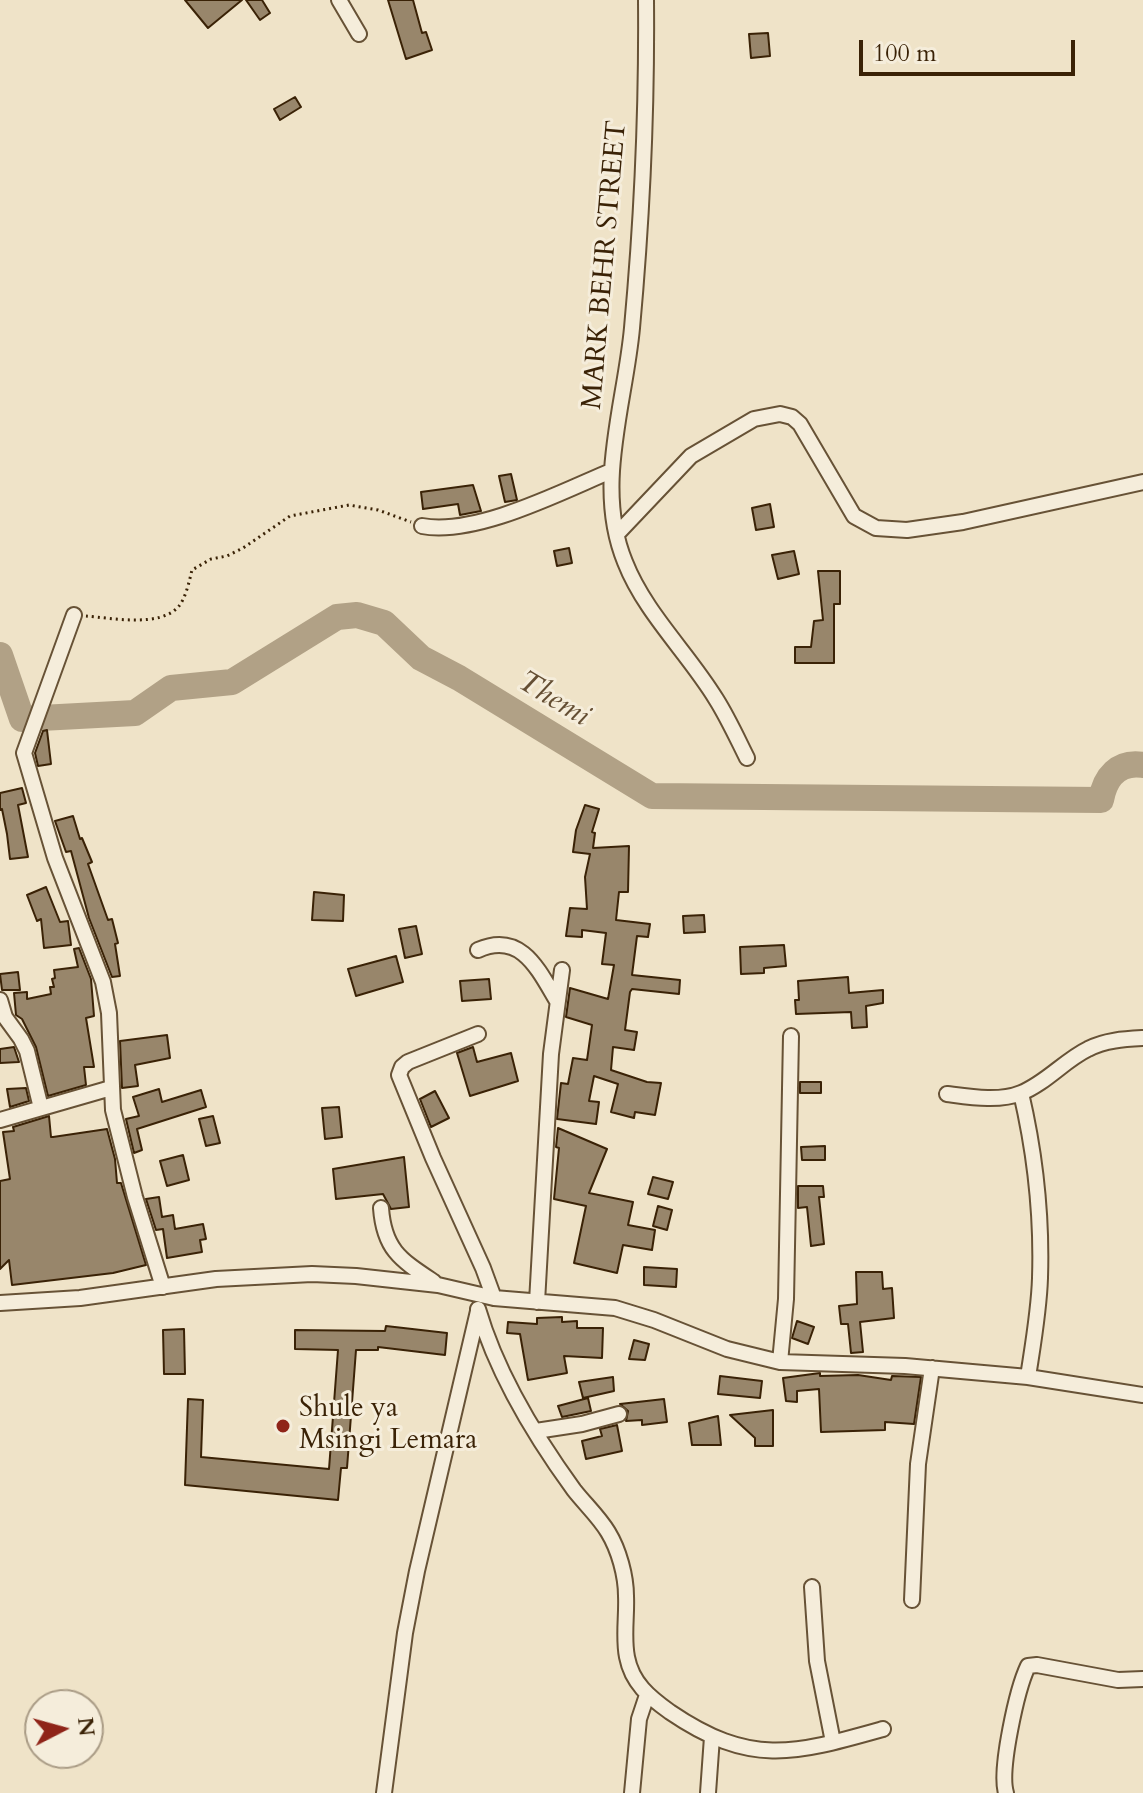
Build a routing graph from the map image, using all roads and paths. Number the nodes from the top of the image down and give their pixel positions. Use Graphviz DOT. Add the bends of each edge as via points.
graph roads {
  1 [pos="339,0"];
  2 [pos="646,0"];
  3 [pos="359,34"];
  4 [pos="611,471"];
  5 [pos="1143,482"];
  6 [pos="422,526"];
  7 [pos="617,534"];
  8 [pos="74,615"];
  9 [pos="747,758"];
  10 [pos="478,950"];
  11 [pos="562,970"];
  12 [pos="0,1000"];
  13 [pos="557,1001"];
  14 [pos="478,1034"];
  15 [pos="791,1036"];
  16 [pos="1143,1038"];
  17 [pos="111,1088"];
  18 [pos="1021,1093"];
  19 [pos="947,1094"];
  20 [pos="41,1108"];
  21 [pos="0,1120"];
  22 [pos="381,1208"];
  23 [pos="438,1285"];
  24 [pos="163,1287"];
  25 [pos="484,1301"];
  26 [pos="537,1302"];
  27 [pos="0,1303"];
  28 [pos="780,1362"];
  29 [pos="932,1368"];
  30 [pos="1028,1377"];
  31 [pos="1143,1395"];
  32 [pos="619,1414"];
  33 [pos="536,1431"];
  34 [pos="812,1587"];
  35 [pos="912,1600"];
  36 [pos="1143,1679"];
  37 [pos="647,1695"];
  38 [pos="883,1729"];
  39 [pos="712,1737"];
  40 [pos="833,1742"];
  41 [pos="384,1793"];
  42 [pos="632,1793"];
  43 [pos="708,1793"];
  44 [pos="1006,1793"];
  1 -- 3 [label="street"];
  2 -- 4 [label="street, MARK BEHR STREET" via="644,146 632,332"];
  4 -- 6 [label="street" via="485,520 435,529"];
  4 -- 7 [label="street, MARK BEHR STREET"];
  5 -- 7 [label="street" via="963,522 907,530 876,528 854,516 800,424 780,414 754,419 691,456"];
  6 -- 8 [label="path" via="349,505 290,516 243,548 192,570 174,611 135,621"];
  7 -- 9 [label="street, MARK BEHR STREET" via="639,590 716,698"];
  8 -- 17 [label="street" via="24,753 55,858 103,982"];
  10 -- 13 [label="street" via="510,945 536,966"];
  11 -- 13 [label="street"];
  12 -- 20 [label="street" via="27,1051"];
  13 -- 26 [label="street"];
  14 -- 25 [label="street" via="408,1062 399,1075 483,1268"];
  15 -- 28 [label="street"];
  16 -- 18 [label="street" via="1089,1048"];
  17 -- 20 [label="street"];
  17 -- 24 [label="street" via="118,1132"];
  18 -- 19 [label="street" via="975,1098"];
  18 -- 30 [label="street" via="1035,1162 1040,1240 1038,1309"];
  20 -- 21 [label="street"];
  22 -- 23 [label="street" via="382,1230 394,1251"];
  23 -- 24 [label="street" via="312,1274"];
  23 -- 25 [label="street"];
  24 -- 27 [label="street"];
  25 -- 26 [label="street"];
  25 -- 33 [label="street" via="489,1347"];
  25 -- 41 [label="street" via="417,1571"];
  26 -- 28 [label="street" via="634,1312 727,1349"];
  28 -- 29 [label="street"];
  29 -- 30 [label="street"];
  29 -- 35 [label="street" via="918,1464"];
  30 -- 31 [label="street"];
  32 -- 33 [label="street"];
  33 -- 37 [label="street" via="615,1547 627,1592 627,1657"];
  34 -- 40 [label="street" via="817,1661"];
  36 -- 44 [label="street" via="1028,1666 1003,1774"];
  37 -- 39 [label="street"];
  37 -- 42 [label="street" via="639,1719"];
  38 -- 40 [label="street"];
  39 -- 40 [label="street" via="764,1751"];
  39 -- 43 [label="street"];
}
